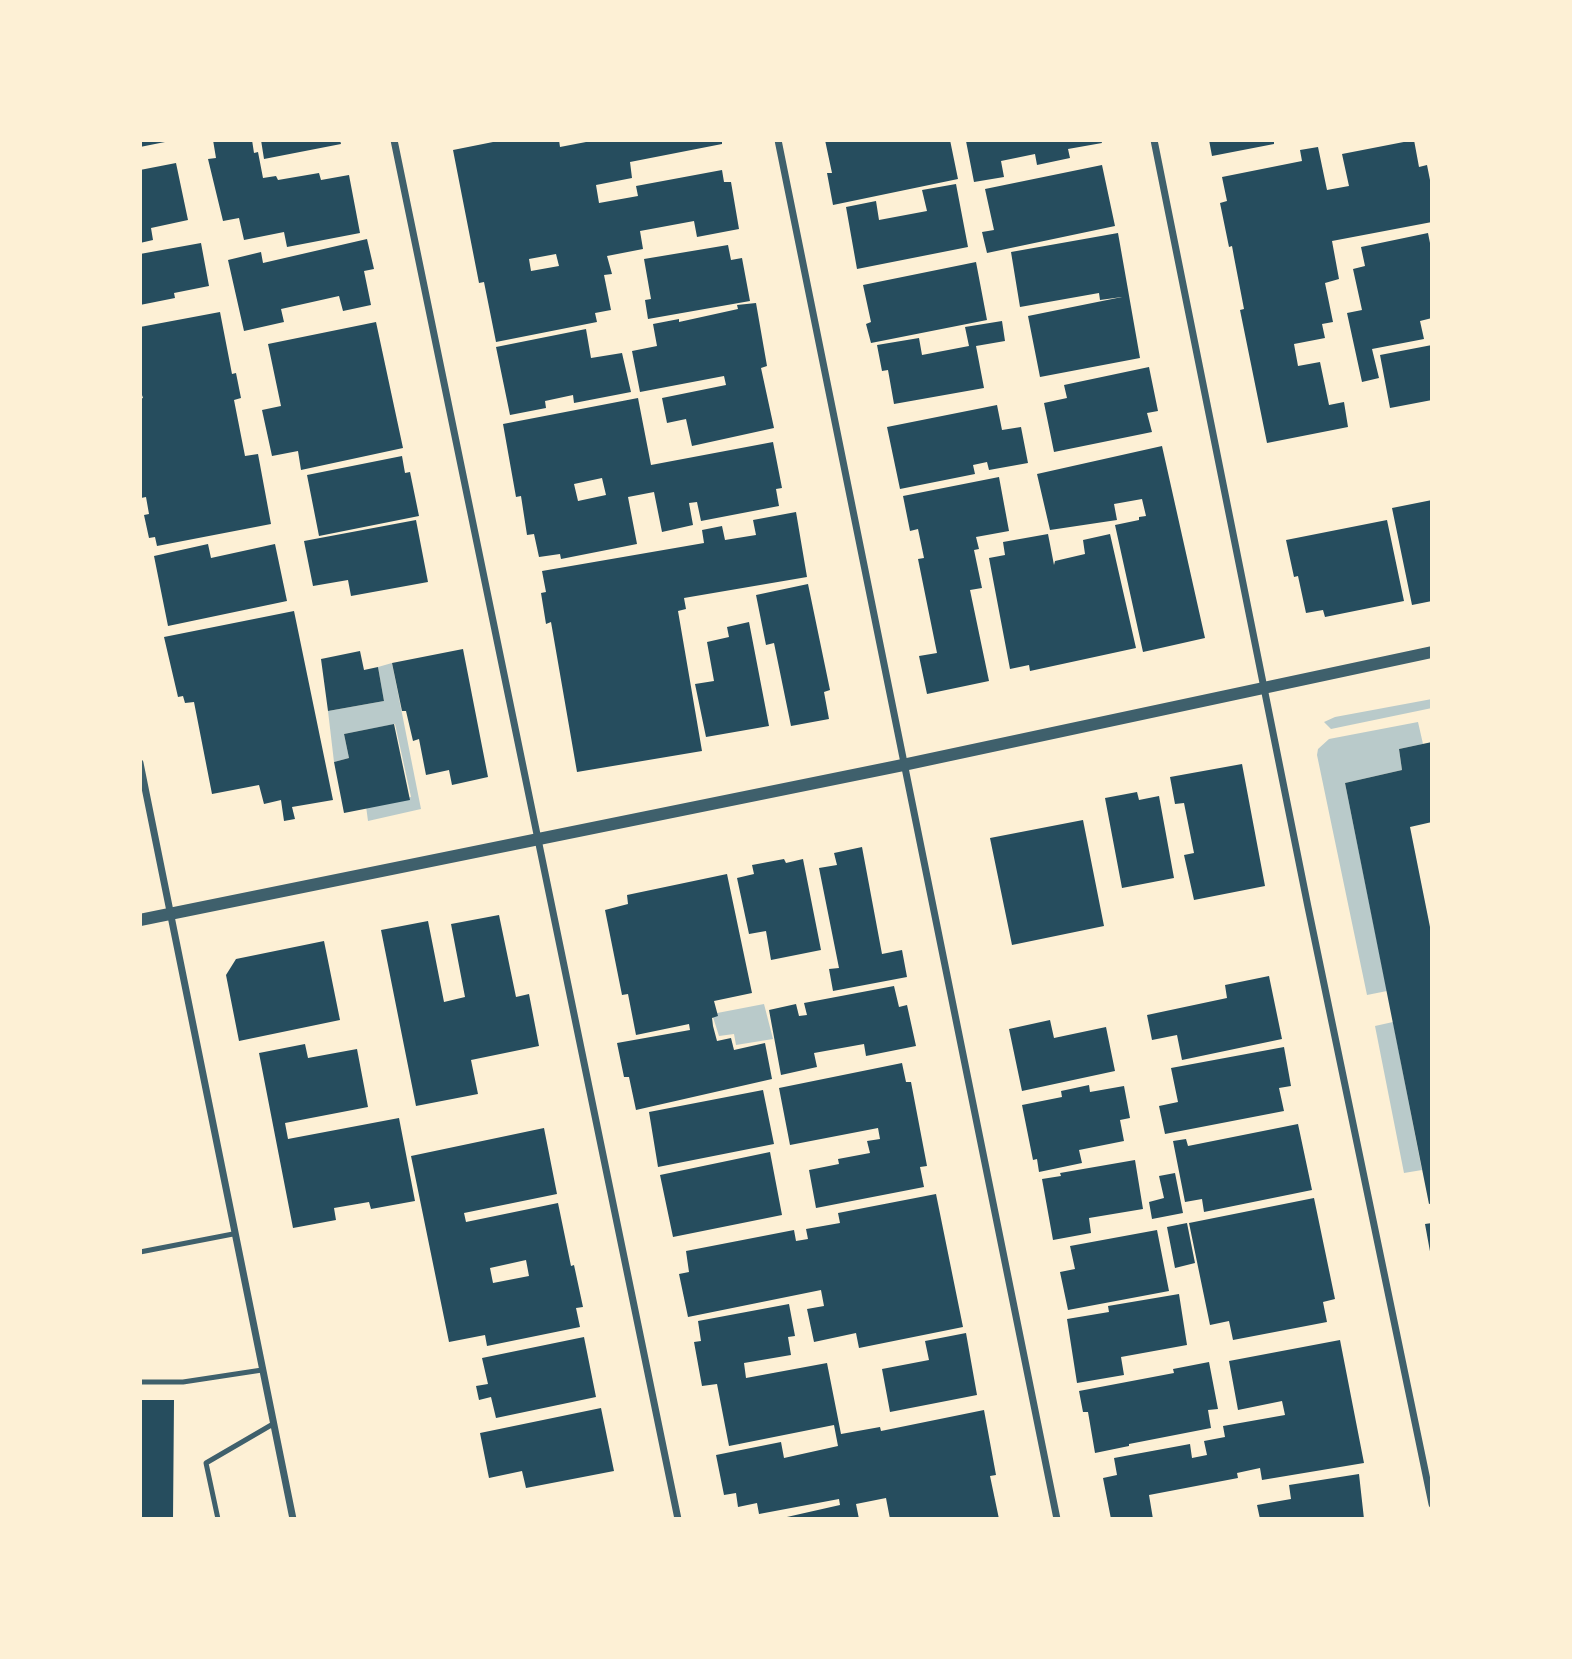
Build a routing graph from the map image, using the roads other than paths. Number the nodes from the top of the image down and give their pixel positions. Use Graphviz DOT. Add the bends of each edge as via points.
graph roads {
  1 [pos="394,140"];
  2 [pos="778,140"];
  3 [pos="1154,140"];
  4 [pos="1432,652"];
  5 [pos="1264,688"];
  6 [pos="140,763"];
  7 [pos="903,765"];
  8 [pos="537,839"];
  9 [pos="170,914"];
  10 [pos="140,920"];
  11 [pos="233,1234"];
  12 [pos="140,1252"];
  13 [pos="262,1370"];
  14 [pos="140,1381"];
  15 [pos="273,1424"];
  16 [pos="1432,1504"];
  17 [pos="218,1519"];
  18 [pos="292,1519"];
  19 [pos="678,1519"];
  20 [pos="1057,1519"];
  1 -- 8 [label="street"];
  2 -- 7 [label="street"];
  3 -- 5 [label="street"];
  4 -- 5 [label="street"];
  5 -- 7 [label="street"];
  5 -- 16 [label="street"];
  6 -- 9 [label="street"];
  7 -- 8 [label="street"];
  7 -- 20 [label="street"];
  8 -- 9 [label="street"];
  8 -- 19 [label="street"];
  9 -- 10 [label="street"];
  9 -- 11 [label="street"];
  11 -- 12 [label="lane"];
  11 -- 13 [label="street"];
  13 -- 14 [label="lane" via="183,1382"];
  13 -- 15 [label="street"];
  15 -- 17 [label="lane" via="206,1463"];
  15 -- 18 [label="street"];
}
